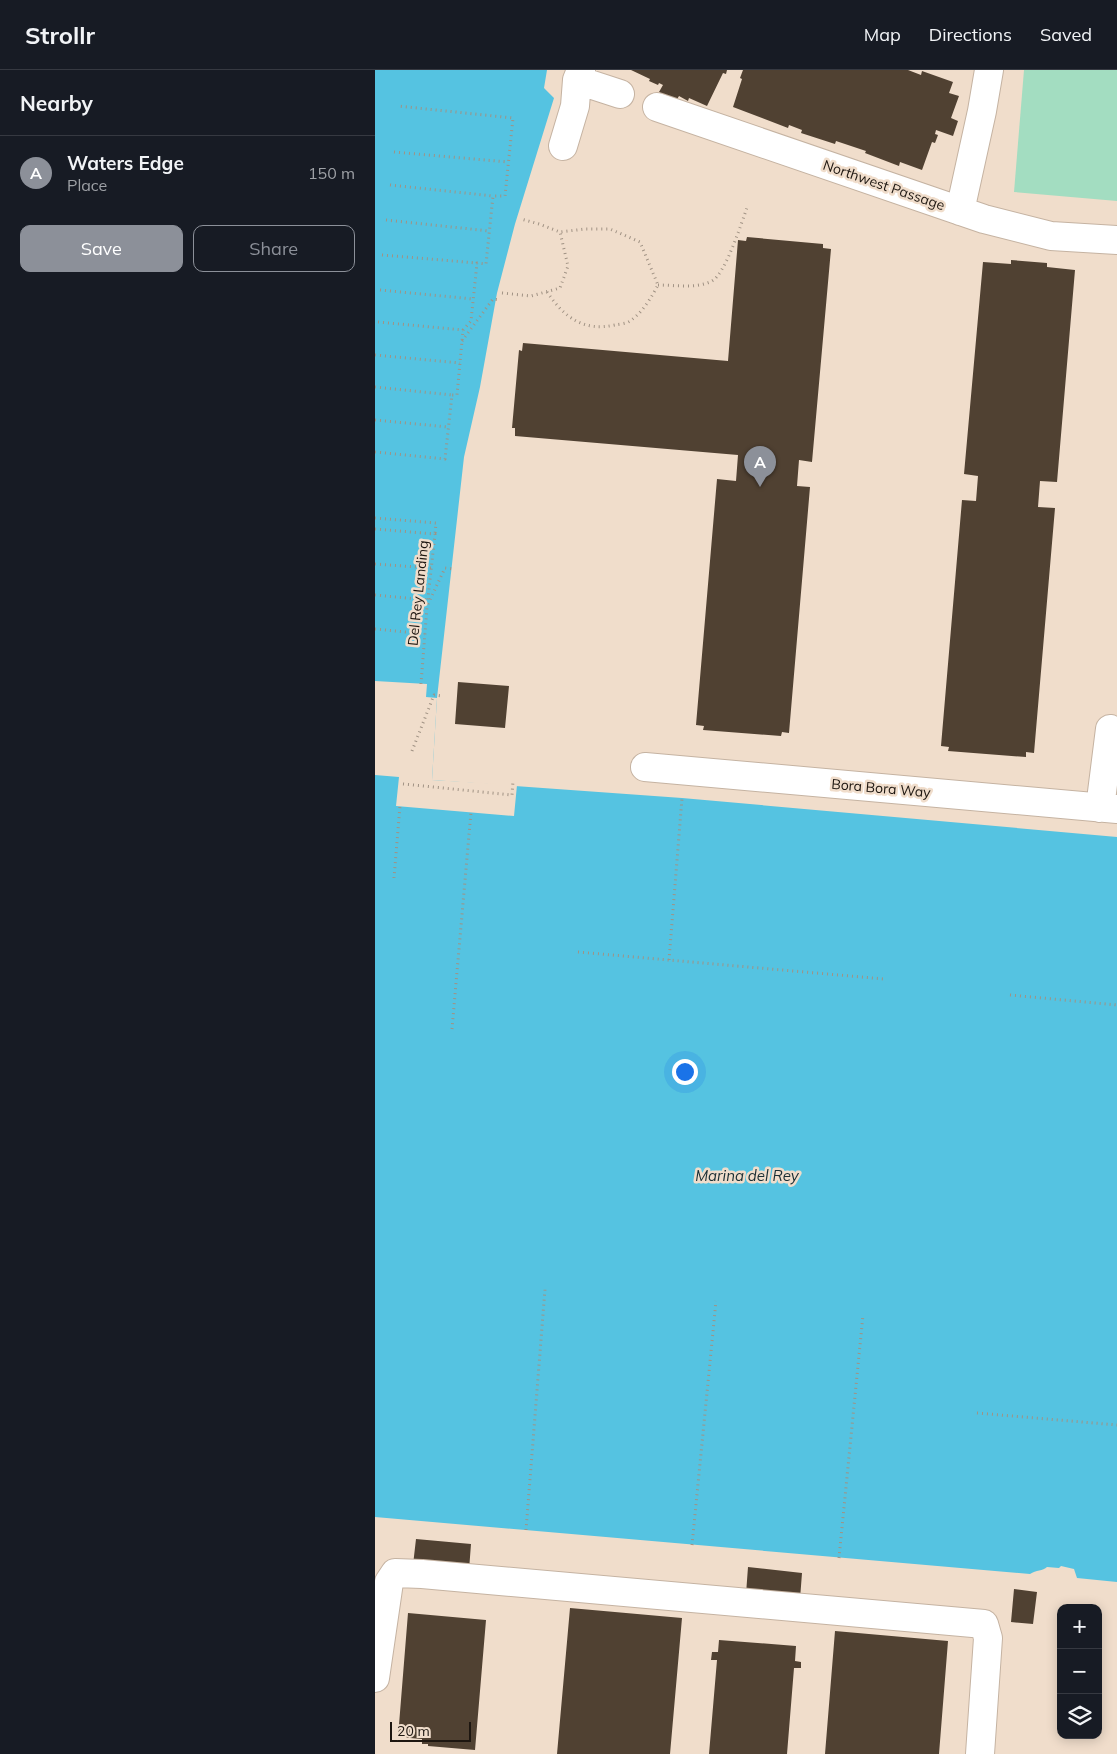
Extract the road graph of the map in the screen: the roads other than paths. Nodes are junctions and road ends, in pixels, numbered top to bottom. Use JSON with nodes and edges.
{"nodes":[{"id":1,"x":989,"y":70,"type":"edge"},
{"id":2,"x":579,"y":75,"type":"edge"},
{"id":3,"x":620,"y":94,"type":"dead end"},
{"id":4,"x":657,"y":107,"type":"dead end"},
{"id":5,"x":563,"y":146,"type":"dead end"},
{"id":6,"x":960,"y":211,"type":"junction"},
{"id":7,"x":1117,"y":240,"type":"edge"},
{"id":8,"x":1110,"y":729,"type":"dead end"},
{"id":9,"x":645,"y":767,"type":"dead end"},
{"id":10,"x":1109,"y":808,"type":"edge"},
{"id":11,"x":375,"y":1678,"type":"edge"},
{"id":12,"x":980,"y":1754,"type":"edge"}],
"edges":[{"from":1,"to":6,"type":"street"},
{"from":2,"to":3,"type":"street"},
{"from":2,"to":5,"type":"street"},
{"from":4,"to":6,"type":"street","name":"Northwest Passage"},
{"from":6,"to":7,"type":"street","name":"Northwest Passage"},
{"from":8,"to":10,"type":"street"},
{"from":9,"to":10,"type":"street","name":"Bora Bora Way"},
{"from":11,"to":12,"type":"street"}]}
